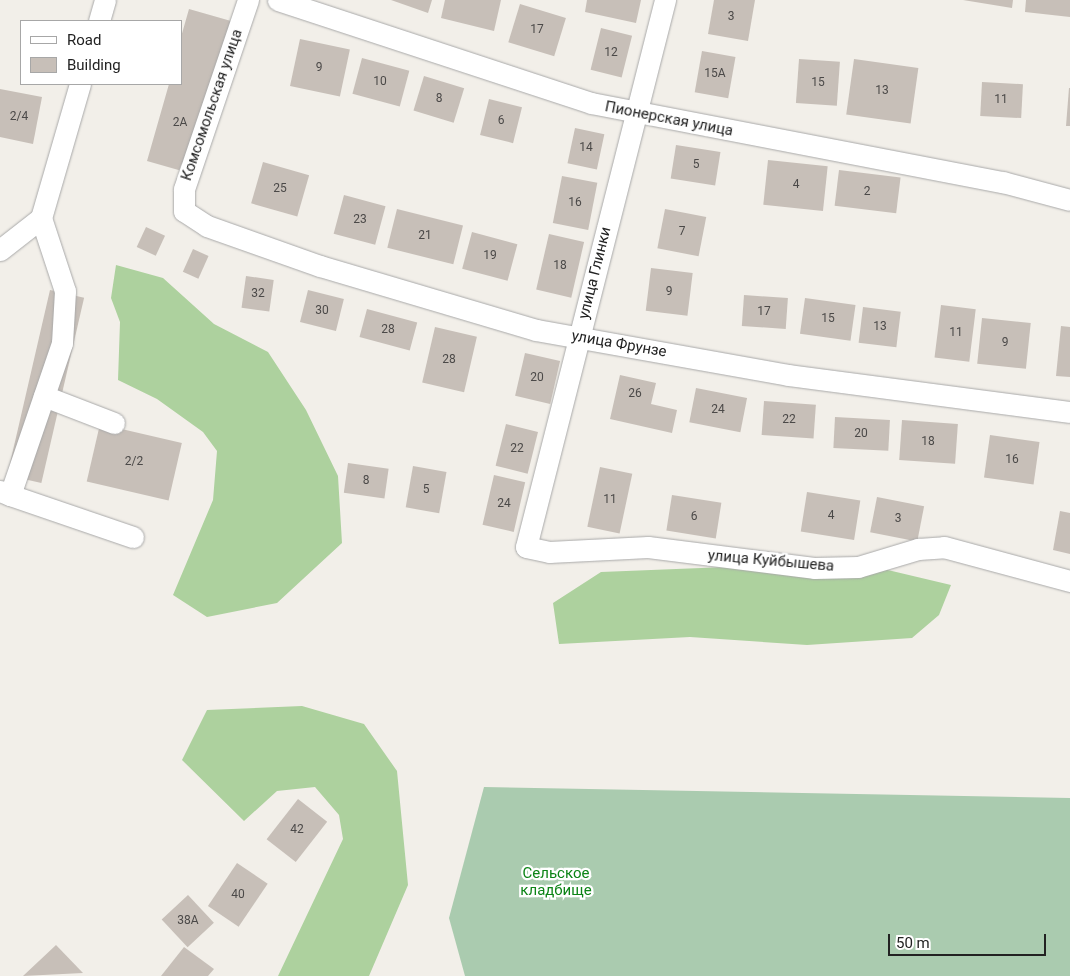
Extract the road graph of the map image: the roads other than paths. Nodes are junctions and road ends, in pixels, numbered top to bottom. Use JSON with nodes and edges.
{"nodes":[{"id":1,"x":105,"y":0,"type":"edge"},
{"id":2,"x":248,"y":0,"type":"edge"},
{"id":3,"x":278,"y":0,"type":"edge"},
{"id":4,"x":665,"y":0,"type":"edge"},
{"id":5,"x":99,"y":20,"type":"edge"},
{"id":6,"x":80,"y":85,"type":"edge"},
{"id":7,"x":635,"y":114,"type":"junction"},
{"id":8,"x":1070,"y":200,"type":"edge"},
{"id":9,"x":184,"y":211,"type":"joint"},
{"id":10,"x":42,"y":218,"type":"junction"},
{"id":11,"x":0,"y":250,"type":"edge"},
{"id":12,"x":578,"y":337,"type":"junction"},
{"id":13,"x":44,"y":396,"type":"junction"},
{"id":14,"x":1070,"y":412,"type":"edge"},
{"id":15,"x":114,"y":422,"type":"dead end"},
{"id":16,"x":5,"y":493,"type":"edge"},
{"id":17,"x":133,"y":537,"type":"dead end"},
{"id":18,"x":526,"y":547,"type":"joint"},
{"id":19,"x":1070,"y":582,"type":"edge"}],
"edges":[{"from":1,"to":5,"type":"street"},
{"from":2,"to":9,"type":"street","name":"Комсомольская улица"},
{"from":3,"to":7,"type":"street","name":"Пионерская улица"},
{"from":4,"to":7,"type":"street","name":"улица Глинки"},
{"from":6,"to":10,"type":"street"},
{"from":7,"to":8,"type":"street","name":"Пионерская улица"},
{"from":7,"to":12,"type":"street","name":"улица Глинки"},
{"from":9,"to":12,"type":"street","name":"улица Фрунзе"},
{"from":10,"to":11,"type":"street"},
{"from":10,"to":13,"type":"street"},
{"from":12,"to":14,"type":"street","name":"улица Фрунзе"},
{"from":12,"to":18,"type":"street","name":"улица Глинки"},
{"from":13,"to":15,"type":"street"},
{"from":13,"to":16,"type":"street"},
{"from":16,"to":17,"type":"street"},
{"from":18,"to":19,"type":"street","name":"улица Куйбышева"}]}
